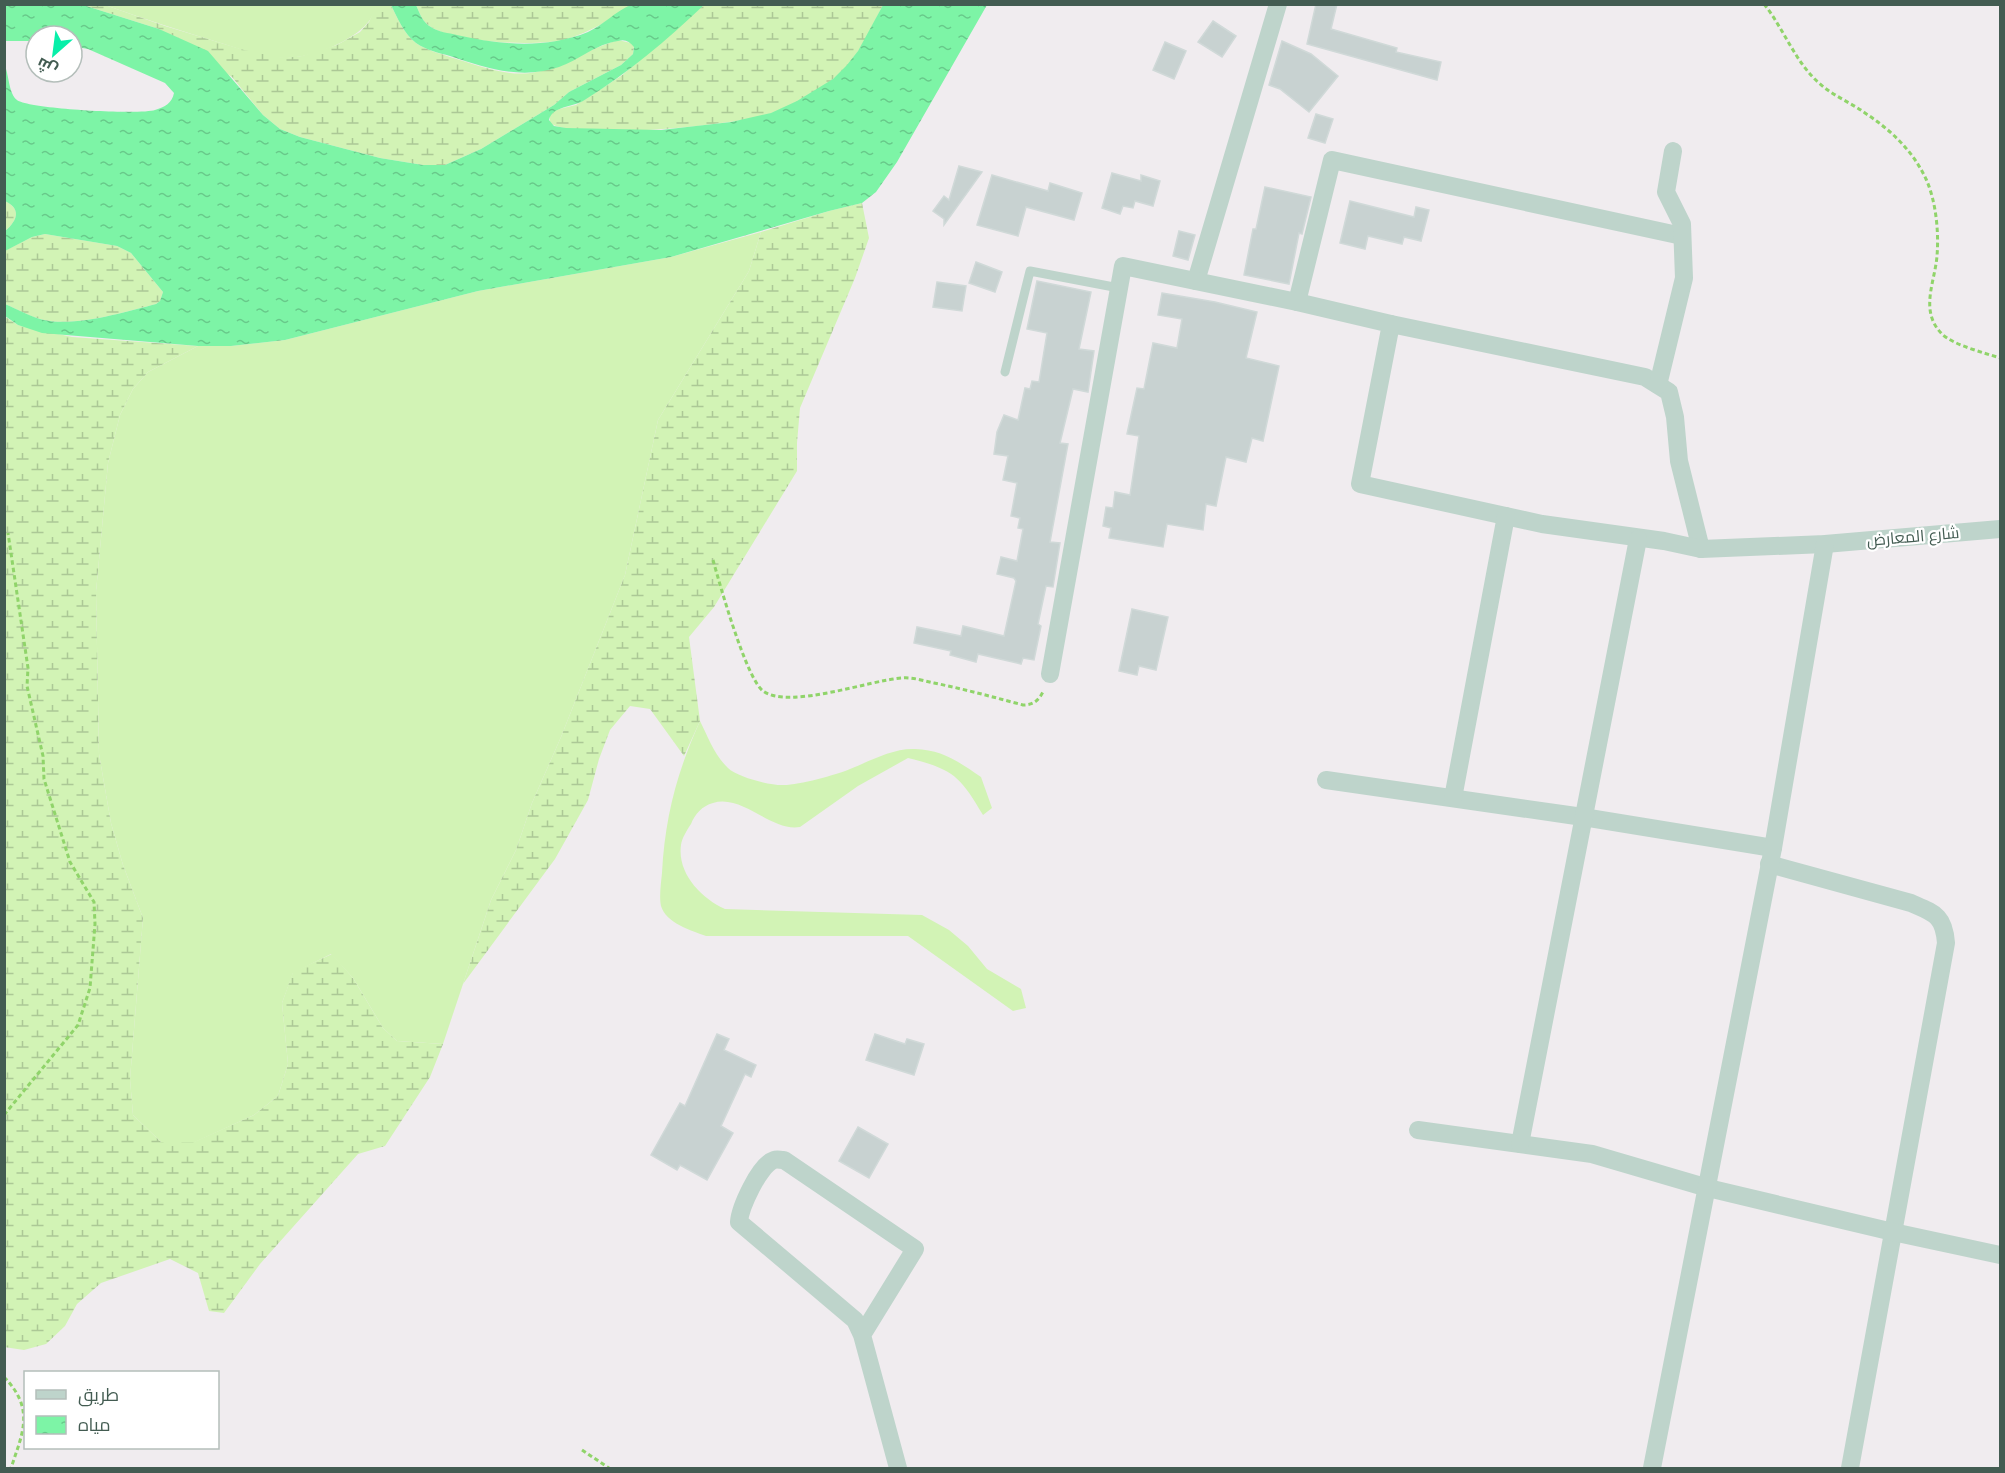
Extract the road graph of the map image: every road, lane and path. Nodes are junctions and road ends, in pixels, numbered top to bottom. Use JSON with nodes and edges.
{"nodes":[{"id":1,"x":1278,"y":4,"type":"edge"},
{"id":2,"x":1764,"y":4,"type":"edge"},
{"id":3,"x":1672,"y":151,"type":"dead end"},
{"id":4,"x":1682,"y":236,"type":"junction"},
{"id":5,"x":1196,"y":281,"type":"junction"},
{"id":6,"x":1119,"y":288,"type":"junction"},
{"id":7,"x":1297,"y":302,"type":"junction"},
{"id":8,"x":1391,"y":324,"type":"junction"},
{"id":9,"x":2001,"y":358,"type":"edge"},
{"id":10,"x":1005,"y":372,"type":"dead end"},
{"id":11,"x":1658,"y":385,"type":"junction"},
{"id":12,"x":1506,"y":516,"type":"junction"},
{"id":13,"x":2001,"y":529,"type":"edge"},
{"id":14,"x":8,"y":533,"type":"dead end"},
{"id":15,"x":1638,"y":539,"type":"junction"},
{"id":16,"x":1825,"y":544,"type":"junction"},
{"id":17,"x":1701,"y":549,"type":"junction"},
{"id":18,"x":713,"y":560,"type":"dead end"},
{"id":19,"x":1050,"y":674,"type":"joint"},
{"id":20,"x":1326,"y":780,"type":"dead end"},
{"id":21,"x":1453,"y":798,"type":"junction"},
{"id":22,"x":1583,"y":817,"type":"junction"},
{"id":23,"x":1771,"y":856,"type":"junction"},
{"id":24,"x":4,"y":1115,"type":"edge"},
{"id":25,"x":1418,"y":1130,"type":"dead end"},
{"id":26,"x":1520,"y":1144,"type":"junction"},
{"id":27,"x":1708,"y":1188,"type":"junction"},
{"id":28,"x":1893,"y":1232,"type":"junction"},
{"id":29,"x":2001,"y":1255,"type":"edge"},
{"id":30,"x":862,"y":1335,"type":"junction"},
{"id":31,"x":4,"y":1377,"type":"edge"},
{"id":32,"x":24,"y":1413,"type":"edge"},
{"id":33,"x":24,"y":1423,"type":"edge"},
{"id":34,"x":582,"y":1450,"type":"dead end"},
{"id":35,"x":10,"y":1468,"type":"edge"},
{"id":36,"x":609,"y":1468,"type":"edge"},
{"id":37,"x":898,"y":1468,"type":"edge"},
{"id":38,"x":1652,"y":1468,"type":"edge"},
{"id":39,"x":1850,"y":1468,"type":"edge"}],
"edges":[{"from":1,"to":5,"type":"street"},
{"from":2,"to":9,"type":"path"},
{"from":3,"to":4,"type":"street"},
{"from":4,"to":7,"type":"street"},
{"from":4,"to":11,"type":"street"},
{"from":5,"to":6,"type":"street"},
{"from":5,"to":7,"type":"street"},
{"from":6,"to":10,"type":"lane"},
{"from":6,"to":19,"type":"street"},
{"from":7,"to":8,"type":"street"},
{"from":8,"to":11,"type":"street"},
{"from":8,"to":12,"type":"street","name":"شارع المعارض"},
{"from":11,"to":17,"type":"street"},
{"from":12,"to":15,"type":"street","name":"شارع المعارض"},
{"from":12,"to":21,"type":"street"},
{"from":13,"to":16,"type":"street","name":"شارع المعارض"},
{"from":14,"to":24,"type":"path"},
{"from":15,"to":17,"type":"street","name":"شارع المعارض"},
{"from":15,"to":22,"type":"street"},
{"from":16,"to":17,"type":"street","name":"شارع المعارض"},
{"from":16,"to":23,"type":"street"},
{"from":18,"to":19,"type":"path"},
{"from":20,"to":21,"type":"street"},
{"from":21,"to":22,"type":"street"},
{"from":22,"to":23,"type":"street"},
{"from":22,"to":26,"type":"street"},
{"from":23,"to":27,"type":"street"},
{"from":23,"to":28,"type":"street"},
{"from":25,"to":26,"type":"street"},
{"from":26,"to":27,"type":"street"},
{"from":27,"to":28,"type":"street"},
{"from":27,"to":38,"type":"street"},
{"from":28,"to":29,"type":"street"},
{"from":28,"to":39,"type":"street"},
{"from":30,"to":30,"type":"street"},
{"from":30,"to":37,"type":"street"},
{"from":31,"to":32,"type":"path"},
{"from":33,"to":35,"type":"path"},
{"from":34,"to":36,"type":"path"}]}
